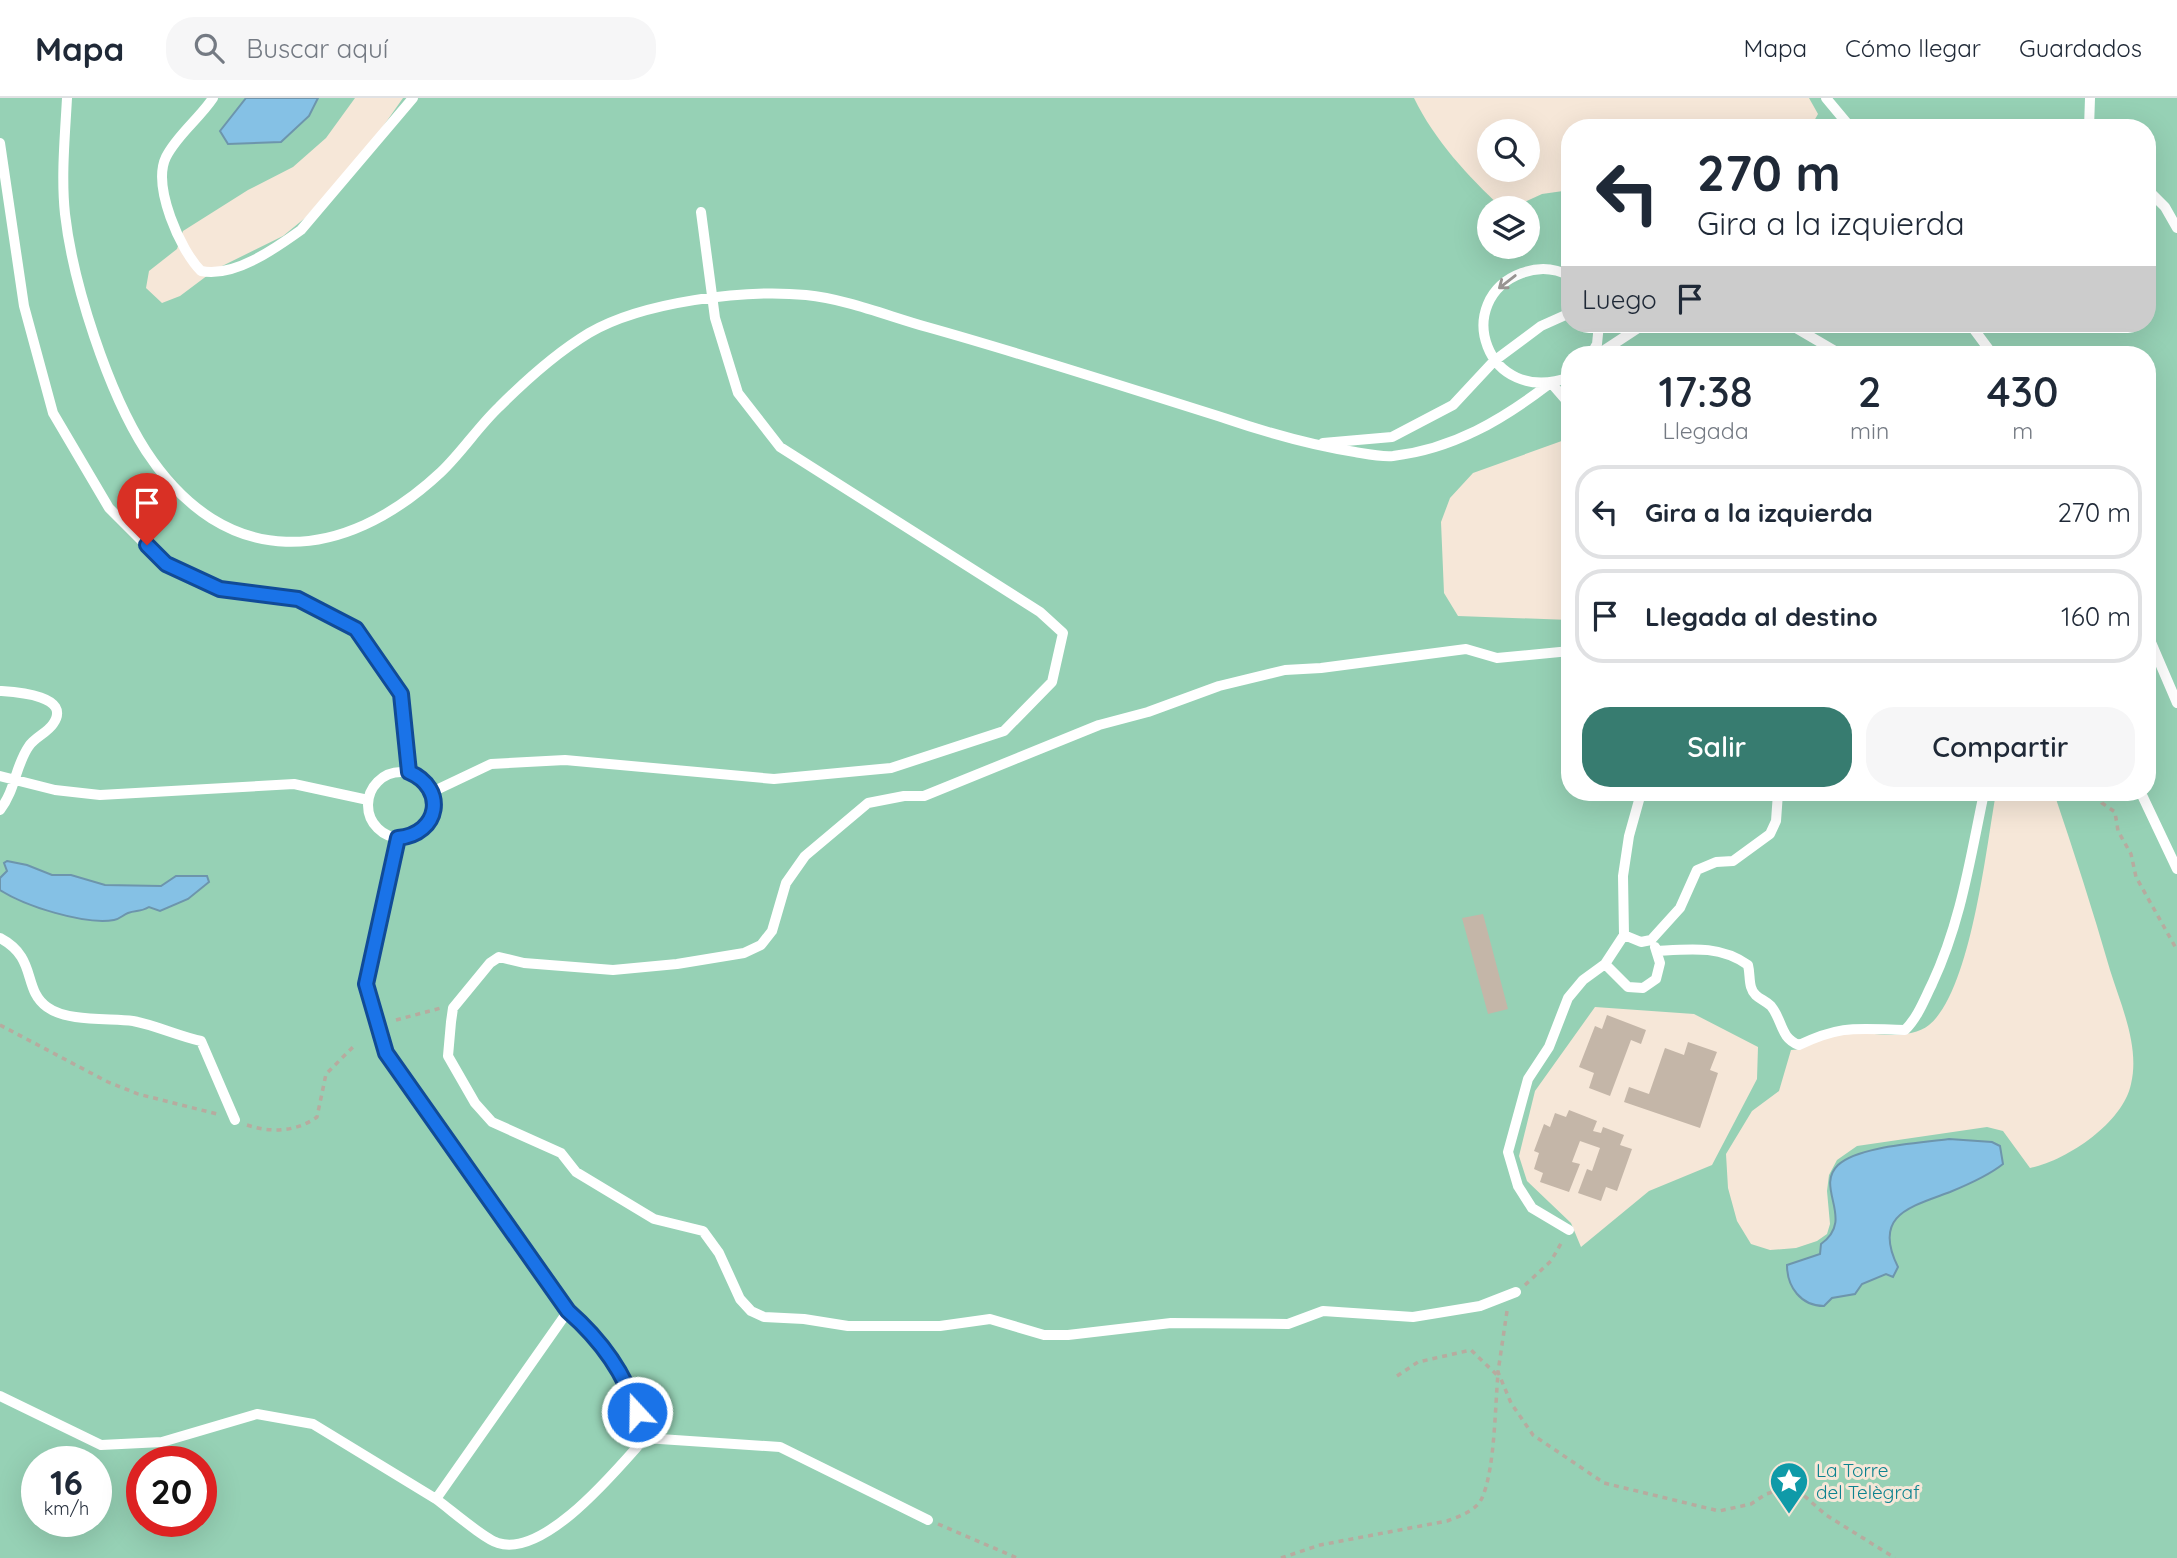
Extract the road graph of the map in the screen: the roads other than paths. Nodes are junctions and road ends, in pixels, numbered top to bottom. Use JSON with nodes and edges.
{"nodes":[{"id":1,"x":67,"y":98,"type":"edge"},
{"id":2,"x":213,"y":98,"type":"edge"},
{"id":3,"x":413,"y":98,"type":"edge"},
{"id":4,"x":1826,"y":98,"type":"edge"},
{"id":5,"x":2090,"y":98,"type":"edge"},
{"id":6,"x":1844,"y":119,"type":"edge"},
{"id":7,"x":2089,"y":119,"type":"edge"},
{"id":8,"x":0,"y":143,"type":"edge"},
{"id":9,"x":2156,"y":198,"type":"edge"},
{"id":10,"x":701,"y":212,"type":"dead end"},
{"id":11,"x":2177,"y":228,"type":"edge"},
{"id":12,"x":1561,"y":273,"type":"edge"},
{"id":13,"x":1561,"y":317,"type":"edge"},
{"id":14,"x":1630,"y":333,"type":"edge"},
{"id":15,"x":1804,"y":333,"type":"edge"},
{"id":16,"x":1611,"y":346,"type":"edge"},
{"id":17,"x":1827,"y":346,"type":"edge"},
{"id":18,"x":1494,"y":361,"type":"junction"},
{"id":19,"x":1561,"y":380,"type":"edge"},
{"id":20,"x":1550,"y":384,"type":"junction"},
{"id":21,"x":1561,"y":396,"type":"edge"},
{"id":22,"x":1305,"y":445,"type":"junction"},
{"id":23,"x":1561,"y":652,"type":"edge"},
{"id":24,"x":2156,"y":654,"type":"edge"},
{"id":25,"x":0,"y":691,"type":"edge"},
{"id":26,"x":2177,"y":704,"type":"edge"},
{"id":27,"x":409,"y":772,"type":"junction"},
{"id":28,"x":0,"y":776,"type":"edge"},
{"id":29,"x":16,"y":780,"type":"junction"},
{"id":30,"x":432,"y":792,"type":"junction"},
{"id":31,"x":368,"y":800,"type":"junction"},
{"id":32,"x":1639,"y":801,"type":"edge"},
{"id":33,"x":1777,"y":801,"type":"edge"},
{"id":34,"x":1982,"y":801,"type":"edge"},
{"id":35,"x":2145,"y":801,"type":"edge"},
{"id":36,"x":0,"y":810,"type":"edge"},
{"id":37,"x":398,"y":838,"type":"junction"},
{"id":38,"x":2177,"y":869,"type":"edge"},
{"id":39,"x":1625,"y":935,"type":"junction"},
{"id":40,"x":0,"y":938,"type":"edge"},
{"id":41,"x":1651,"y":940,"type":"junction"},
{"id":42,"x":1657,"y":951,"type":"junction"},
{"id":43,"x":1605,"y":964,"type":"junction"},
{"id":44,"x":235,"y":1120,"type":"road end"},
{"id":45,"x":1569,"y":1230,"type":"road end"},
{"id":46,"x":1516,"y":1292,"type":"road end"},
{"id":47,"x":568,"y":1311,"type":"junction"},
{"id":48,"x":0,"y":1395,"type":"edge"},
{"id":49,"x":645,"y":1438,"type":"junction"},
{"id":50,"x":436,"y":1499,"type":"junction"},
{"id":51,"x":928,"y":1520,"type":"road end"}],
"edges":[{"from":1,"to":22,"type":"lane"},
{"from":2,"to":3,"type":"lane"},
{"from":4,"to":6,"type":"lane"},
{"from":5,"to":7,"type":"lane"},
{"from":8,"to":27,"type":"lane"},
{"from":9,"to":11,"type":"lane"},
{"from":10,"to":30,"type":"lane"},
{"from":12,"to":18,"type":"lane","one_way":true},
{"from":13,"to":18,"type":"lane"},
{"from":14,"to":16,"type":"lane"},
{"from":15,"to":17,"type":"lane"},
{"from":18,"to":20,"type":"lane"},
{"from":18,"to":22,"type":"lane"},
{"from":19,"to":20,"type":"lane"},
{"from":20,"to":21,"type":"lane"},
{"from":20,"to":22,"type":"lane"},
{"from":23,"to":46,"type":"lane"},
{"from":24,"to":26,"type":"lane"},
{"from":25,"to":29,"type":"lane"},
{"from":27,"to":30,"type":"lane"},
{"from":27,"to":31,"type":"lane"},
{"from":28,"to":29,"type":"lane"},
{"from":29,"to":31,"type":"lane"},
{"from":29,"to":36,"type":"lane"},
{"from":30,"to":37,"type":"lane"},
{"from":31,"to":37,"type":"lane"},
{"from":32,"to":39,"type":"lane"},
{"from":33,"to":41,"type":"lane"},
{"from":34,"to":42,"type":"lane"},
{"from":35,"to":38,"type":"lane"},
{"from":37,"to":47,"type":"lane"},
{"from":39,"to":41,"type":"lane"},
{"from":39,"to":43,"type":"lane"},
{"from":40,"to":44,"type":"lane"},
{"from":41,"to":42,"type":"lane"},
{"from":42,"to":43,"type":"lane"},
{"from":43,"to":45,"type":"lane"},
{"from":47,"to":49,"type":"lane"},
{"from":47,"to":50,"type":"lane"},
{"from":48,"to":50,"type":"lane"},
{"from":49,"to":50,"type":"lane"},
{"from":49,"to":51,"type":"lane"}]}
